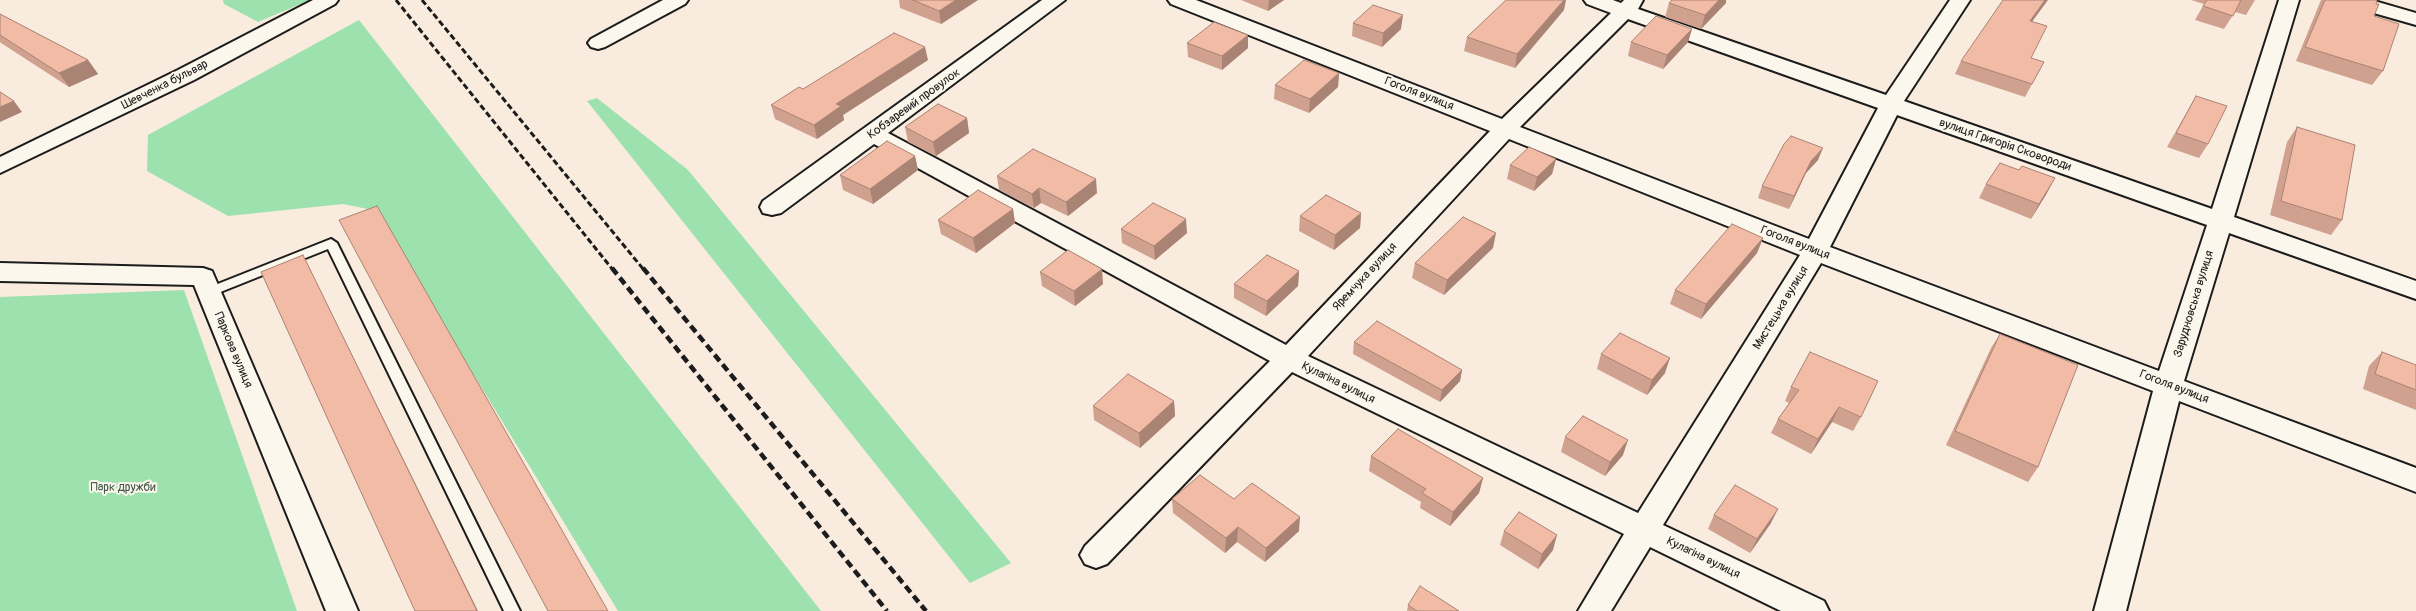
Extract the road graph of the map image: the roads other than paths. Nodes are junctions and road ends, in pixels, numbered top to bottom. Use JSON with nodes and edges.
{"nodes":[{"id":1,"x":328,"y":0,"type":"edge"},
{"id":2,"x":678,"y":0,"type":"edge"},
{"id":3,"x":1055,"y":0,"type":"edge"},
{"id":4,"x":1178,"y":0,"type":"edge"},
{"id":5,"x":1594,"y":0,"type":"edge"},
{"id":6,"x":1960,"y":0,"type":"edge"},
{"id":7,"x":2289,"y":0,"type":"edge"},
{"id":8,"x":2349,"y":0,"type":"edge"},
{"id":9,"x":1630,"y":6,"type":"edge"},
{"id":10,"x":2416,"y":19,"type":"edge"},
{"id":11,"x":598,"y":43,"type":"dead end"},
{"id":12,"x":1891,"y":104,"type":"junction"},
{"id":13,"x":1506,"y":128,"type":"junction"},
{"id":14,"x":873,"y":134,"type":"junction"},
{"id":15,"x":0,"y":166,"type":"edge"},
{"id":16,"x":772,"y":207,"type":"dead end"},
{"id":17,"x":2220,"y":220,"type":"junction"},
{"id":18,"x":1815,"y":251,"type":"junction"},
{"id":19,"x":0,"y":272,"type":"edge"},
{"id":20,"x":2416,"y":290,"type":"edge"},
{"id":21,"x":209,"y":292,"type":"junction"},
{"id":22,"x":1289,"y":359,"type":"junction"},
{"id":23,"x":2169,"y":385,"type":"junction"},
{"id":24,"x":2416,"y":480,"type":"edge"},
{"id":25,"x":1645,"y":530,"type":"junction"},
{"id":26,"x":1096,"y":555,"type":"dead end"},
{"id":27,"x":342,"y":611,"type":"edge"},
{"id":28,"x":512,"y":611,"type":"edge"},
{"id":29,"x":1594,"y":611,"type":"edge"},
{"id":30,"x":1813,"y":611,"type":"edge"},
{"id":31,"x":2110,"y":611,"type":"edge"}],
"edges":[{"from":1,"to":15,"type":"street","name":"Шевченка бульвар"},
{"from":2,"to":11,"type":"street"},
{"from":3,"to":14,"type":"street","name":"Кобзаревий провулок"},
{"from":4,"to":13,"type":"street","name":"Гоголя вулиця"},
{"from":5,"to":9,"type":"street","name":"вулиця Григорія Сковороди"},
{"from":6,"to":12,"type":"street","name":"Мистецька вулиця"},
{"from":7,"to":17,"type":"street","name":"Зарудновська вулиця"},
{"from":8,"to":10,"type":"street"},
{"from":9,"to":12,"type":"street","name":"вулиця Григорія Сковороди"},
{"from":9,"to":13,"type":"street","name":"Яремчука вулиця"},
{"from":12,"to":17,"type":"street","name":"вулиця Григорія Сковороди"},
{"from":12,"to":18,"type":"street","name":"Мистецька вулиця"},
{"from":13,"to":18,"type":"street","name":"Гоголя вулиця"},
{"from":13,"to":22,"type":"street","name":"Яремчука вулиця"},
{"from":14,"to":16,"type":"street","name":"Кобзаревий провулок"},
{"from":14,"to":22,"type":"street","name":"Кулагіна вулиця"},
{"from":17,"to":20,"type":"street","name":"вулиця Григорія Сковороди"},
{"from":17,"to":23,"type":"street","name":"Зарудновська вулиця"},
{"from":18,"to":23,"type":"street","name":"Гоголя вулиця"},
{"from":18,"to":25,"type":"street","name":"Мистецька вулиця"},
{"from":19,"to":21,"type":"street","name":"Паркова вулиця"},
{"from":21,"to":27,"type":"street","name":"Паркова вулиця"},
{"from":21,"to":28,"type":"lane"},
{"from":22,"to":25,"type":"street","name":"Кулагіна вулиця"},
{"from":22,"to":26,"type":"street","name":"Яремчука вулиця"},
{"from":23,"to":24,"type":"street","name":"Гоголя вулиця"},
{"from":23,"to":31,"type":"street","name":"Зарудновська вулиця"},
{"from":25,"to":29,"type":"street","name":"Мистецька вулиця"},
{"from":25,"to":30,"type":"street","name":"Кулагіна вулиця"}]}
